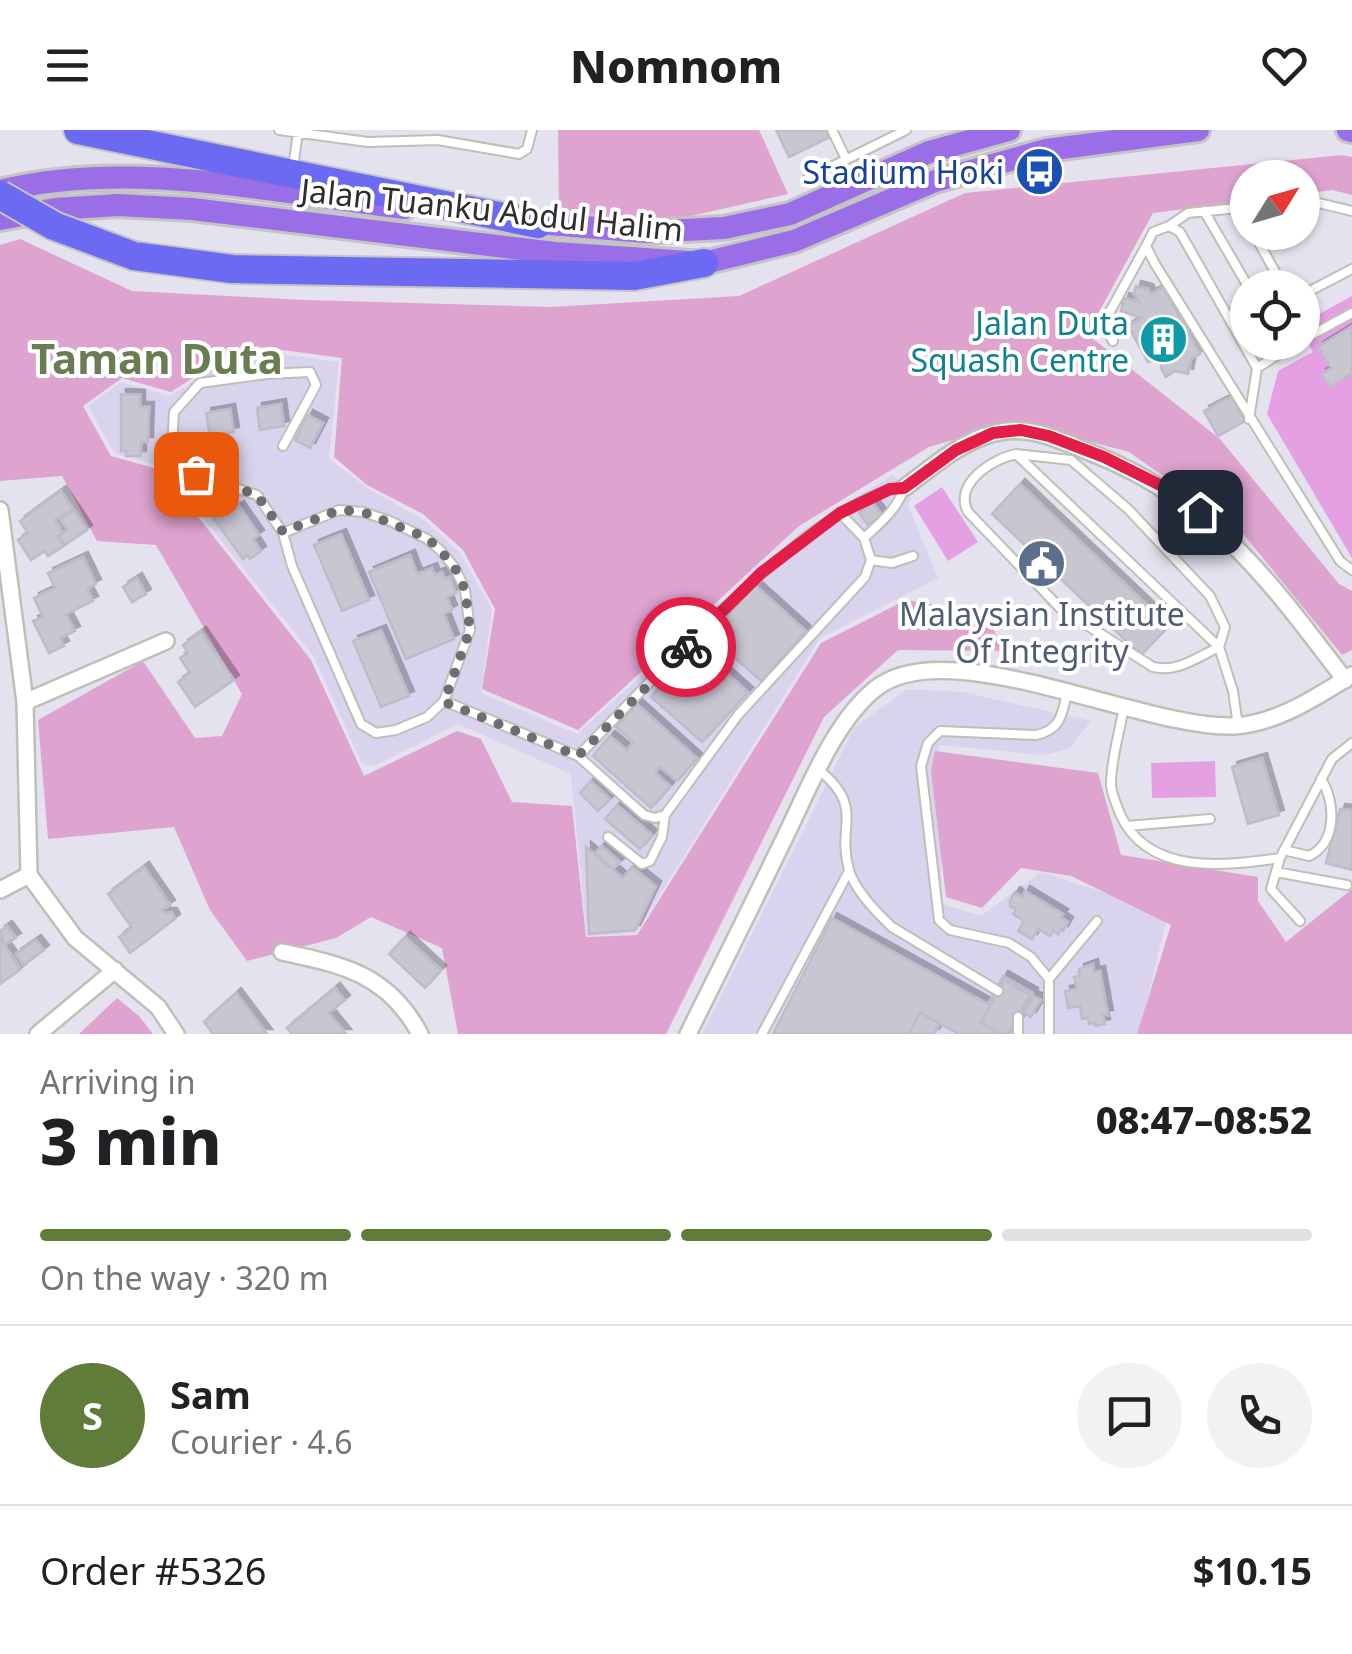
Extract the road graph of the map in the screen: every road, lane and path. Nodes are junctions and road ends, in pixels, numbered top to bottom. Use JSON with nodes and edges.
{"nodes":[{"id":1,"x":78,"y":130,"type":"edge"},
{"id":2,"x":279,"y":130,"type":"edge"},
{"id":3,"x":532,"y":130,"type":"edge"},
{"id":4,"x":832,"y":130,"type":"edge"},
{"id":5,"x":906,"y":130,"type":"edge"},
{"id":6,"x":977,"y":130,"type":"edge"},
{"id":7,"x":1009,"y":130,"type":"edge"},
{"id":8,"x":1198,"y":130,"type":"edge"},
{"id":9,"x":298,"y":132,"type":"junction"},
{"id":10,"x":438,"y":135,"type":"edge"},
{"id":11,"x":929,"y":152,"type":"junction"},
{"id":12,"x":846,"y":160,"type":"junction"},
{"id":13,"x":292,"y":176,"type":"junction"},
{"id":14,"x":807,"y":179,"type":"dead end"},
{"id":15,"x":0,"y":193,"type":"edge"},
{"id":16,"x":1320,"y":204,"type":"edge"},
{"id":17,"x":1230,"y":208,"type":"edge"},
{"id":18,"x":1204,"y":211,"type":"junction"},
{"id":19,"x":1352,"y":211,"type":"edge"},
{"id":20,"x":0,"y":220,"type":"edge"},
{"id":21,"x":538,"y":224,"type":"junction"},
{"id":22,"x":1169,"y":226,"type":"junction"},
{"id":23,"x":1146,"y":246,"type":"junction"},
{"id":24,"x":704,"y":263,"type":"junction"},
{"id":25,"x":1352,"y":269,"type":"edge"},
{"id":26,"x":1238,"y":270,"type":"edge"},
{"id":27,"x":1320,"y":285,"type":"edge"},
{"id":28,"x":1352,"y":313,"type":"edge"},
{"id":29,"x":1320,"y":330,"type":"edge"},
{"id":30,"x":1114,"y":342,"type":"dead end"},
{"id":31,"x":1270,"y":360,"type":"edge"},
{"id":32,"x":1257,"y":368,"type":"junction"},
{"id":33,"x":1249,"y":419,"type":"junction"},
{"id":34,"x":283,"y":446,"type":"dead end"},
{"id":35,"x":1016,"y":454,"type":"junction"},
{"id":36,"x":904,"y":488,"type":"junction"},
{"id":37,"x":0,"y":510,"type":"edge"},
{"id":38,"x":840,"y":513,"type":"junction"},
{"id":39,"x":283,"y":532,"type":"junction"},
{"id":40,"x":864,"y":538,"type":"junction"},
{"id":41,"x":913,"y":556,"type":"dead end"},
{"id":42,"x":871,"y":560,"type":"junction"},
{"id":43,"x":1352,"y":570,"type":"edge"},
{"id":44,"x":166,"y":642,"type":"dead end"},
{"id":45,"x":1219,"y":647,"type":"junction"},
{"id":46,"x":1348,"y":678,"type":"edge"},
{"id":47,"x":1068,"y":692,"type":"junction"},
{"id":48,"x":25,"y":702,"type":"junction"},
{"id":49,"x":444,"y":702,"type":"junction"},
{"id":50,"x":1124,"y":706,"type":"junction"},
{"id":51,"x":1238,"y":726,"type":"junction"},
{"id":52,"x":1352,"y":743,"type":"edge"},
{"id":53,"x":578,"y":756,"type":"junction"},
{"id":54,"x":818,"y":769,"type":"junction"},
{"id":55,"x":1322,"y":780,"type":"junction"},
{"id":56,"x":665,"y":815,"type":"junction"},
{"id":57,"x":1210,"y":819,"type":"dead end"},
{"id":58,"x":1127,"y":826,"type":"junction"},
{"id":59,"x":608,"y":837,"type":"dead end"},
{"id":60,"x":1282,"y":854,"type":"junction"},
{"id":61,"x":850,"y":871,"type":"junction"},
{"id":62,"x":1276,"y":872,"type":"junction"},
{"id":63,"x":29,"y":875,"type":"junction"},
{"id":64,"x":1347,"y":885,"type":"dead end"},
{"id":65,"x":0,"y":890,"type":"edge"},
{"id":66,"x":1097,"y":921,"type":"dead end"},
{"id":67,"x":1300,"y":921,"type":"dead end"},
{"id":68,"x":282,"y":952,"type":"dead end"},
{"id":69,"x":116,"y":970,"type":"junction"},
{"id":70,"x":1049,"y":978,"type":"junction"},
{"id":71,"x":998,"y":991,"type":"dead end"},
{"id":72,"x":1018,"y":1017,"type":"dead end"},
{"id":73,"x":38,"y":1034,"type":"edge"},
{"id":74,"x":176,"y":1034,"type":"edge"},
{"id":75,"x":420,"y":1034,"type":"edge"},
{"id":76,"x":688,"y":1034,"type":"edge"},
{"id":77,"x":762,"y":1034,"type":"edge"},
{"id":78,"x":1018,"y":1034,"type":"edge"},
{"id":79,"x":1049,"y":1034,"type":"edge"}],
"edges":[{"from":1,"to":13,"type":"highway"},
{"from":2,"to":9,"type":"lane"},
{"from":3,"to":10,"type":"lane"},
{"from":4,"to":12,"type":"lane"},
{"from":5,"to":12,"type":"lane"},
{"from":6,"to":11,"type":"main road"},
{"from":7,"to":11,"type":"main road","name":"Jalan Tuanku Abdul Halim"},
{"from":8,"to":24,"type":"main road","name":"Jalan Tuanku Abdul Halim"},
{"from":9,"to":10,"type":"lane"},
{"from":9,"to":13,"type":"lane"},
{"from":11,"to":21,"type":"main road","name":"Jalan Tuanku Abdul Halim"},
{"from":12,"to":14,"type":"lane"},
{"from":13,"to":21,"type":"highway"},
{"from":15,"to":21,"type":"main road","name":"Jalan Tuanku Abdul Halim"},
{"from":15,"to":24,"type":"highway","bridge":true},
{"from":16,"to":19,"type":"lane"},
{"from":17,"to":18,"type":"lane"},
{"from":18,"to":22,"type":"lane"},
{"from":18,"to":26,"type":"lane"},
{"from":20,"to":24,"type":"main road","name":"Jalan Tuanku Abdul Halim"},
{"from":22,"to":23,"type":"lane"},
{"from":22,"to":32,"type":"lane"},
{"from":23,"to":30,"type":"lane"},
{"from":23,"to":33,"type":"lane"},
{"from":25,"to":27,"type":"lane"},
{"from":28,"to":29,"type":"lane"},
{"from":31,"to":32,"type":"lane"},
{"from":32,"to":33,"type":"lane"},
{"from":33,"to":43,"type":"lane"},
{"from":34,"to":39,"type":"lane"},
{"from":35,"to":45,"type":"lane"},
{"from":35,"to":45,"type":"lane"},
{"from":35,"to":45,"type":"lane"},
{"from":36,"to":38,"type":"lane"},
{"from":36,"to":40,"type":"lane"},
{"from":36,"to":46,"type":"street"},
{"from":37,"to":48,"type":"street"},
{"from":38,"to":40,"type":"lane"},
{"from":38,"to":53,"type":"lane"},
{"from":39,"to":49,"type":"lane"},
{"from":39,"to":49,"type":"lane"},
{"from":40,"to":42,"type":"lane"},
{"from":41,"to":42,"type":"lane"},
{"from":42,"to":56,"type":"lane"},
{"from":44,"to":48,"type":"street"},
{"from":45,"to":51,"type":"lane"},
{"from":46,"to":51,"type":"street"},
{"from":47,"to":50,"type":"street"},
{"from":47,"to":54,"type":"street"},
{"from":47,"to":70,"type":"lane"},
{"from":48,"to":63,"type":"street"},
{"from":49,"to":53,"type":"lane"},
{"from":50,"to":51,"type":"street"},
{"from":50,"to":58,"type":"lane"},
{"from":52,"to":55,"type":"lane"},
{"from":53,"to":56,"type":"lane"},
{"from":54,"to":61,"type":"lane"},
{"from":54,"to":76,"type":"street"},
{"from":55,"to":60,"type":"lane"},
{"from":55,"to":60,"type":"lane"},
{"from":56,"to":59,"type":"lane"},
{"from":57,"to":58,"type":"lane"},
{"from":58,"to":60,"type":"lane"},
{"from":60,"to":62,"type":"lane"},
{"from":61,"to":71,"type":"lane"},
{"from":61,"to":77,"type":"lane"},
{"from":62,"to":64,"type":"lane"},
{"from":62,"to":67,"type":"lane"},
{"from":63,"to":65,"type":"street"},
{"from":63,"to":69,"type":"street"},
{"from":66,"to":70,"type":"lane"},
{"from":68,"to":75,"type":"street"},
{"from":69,"to":73,"type":"street"},
{"from":69,"to":74,"type":"street"},
{"from":70,"to":79,"type":"lane"},
{"from":72,"to":78,"type":"lane"}]}
